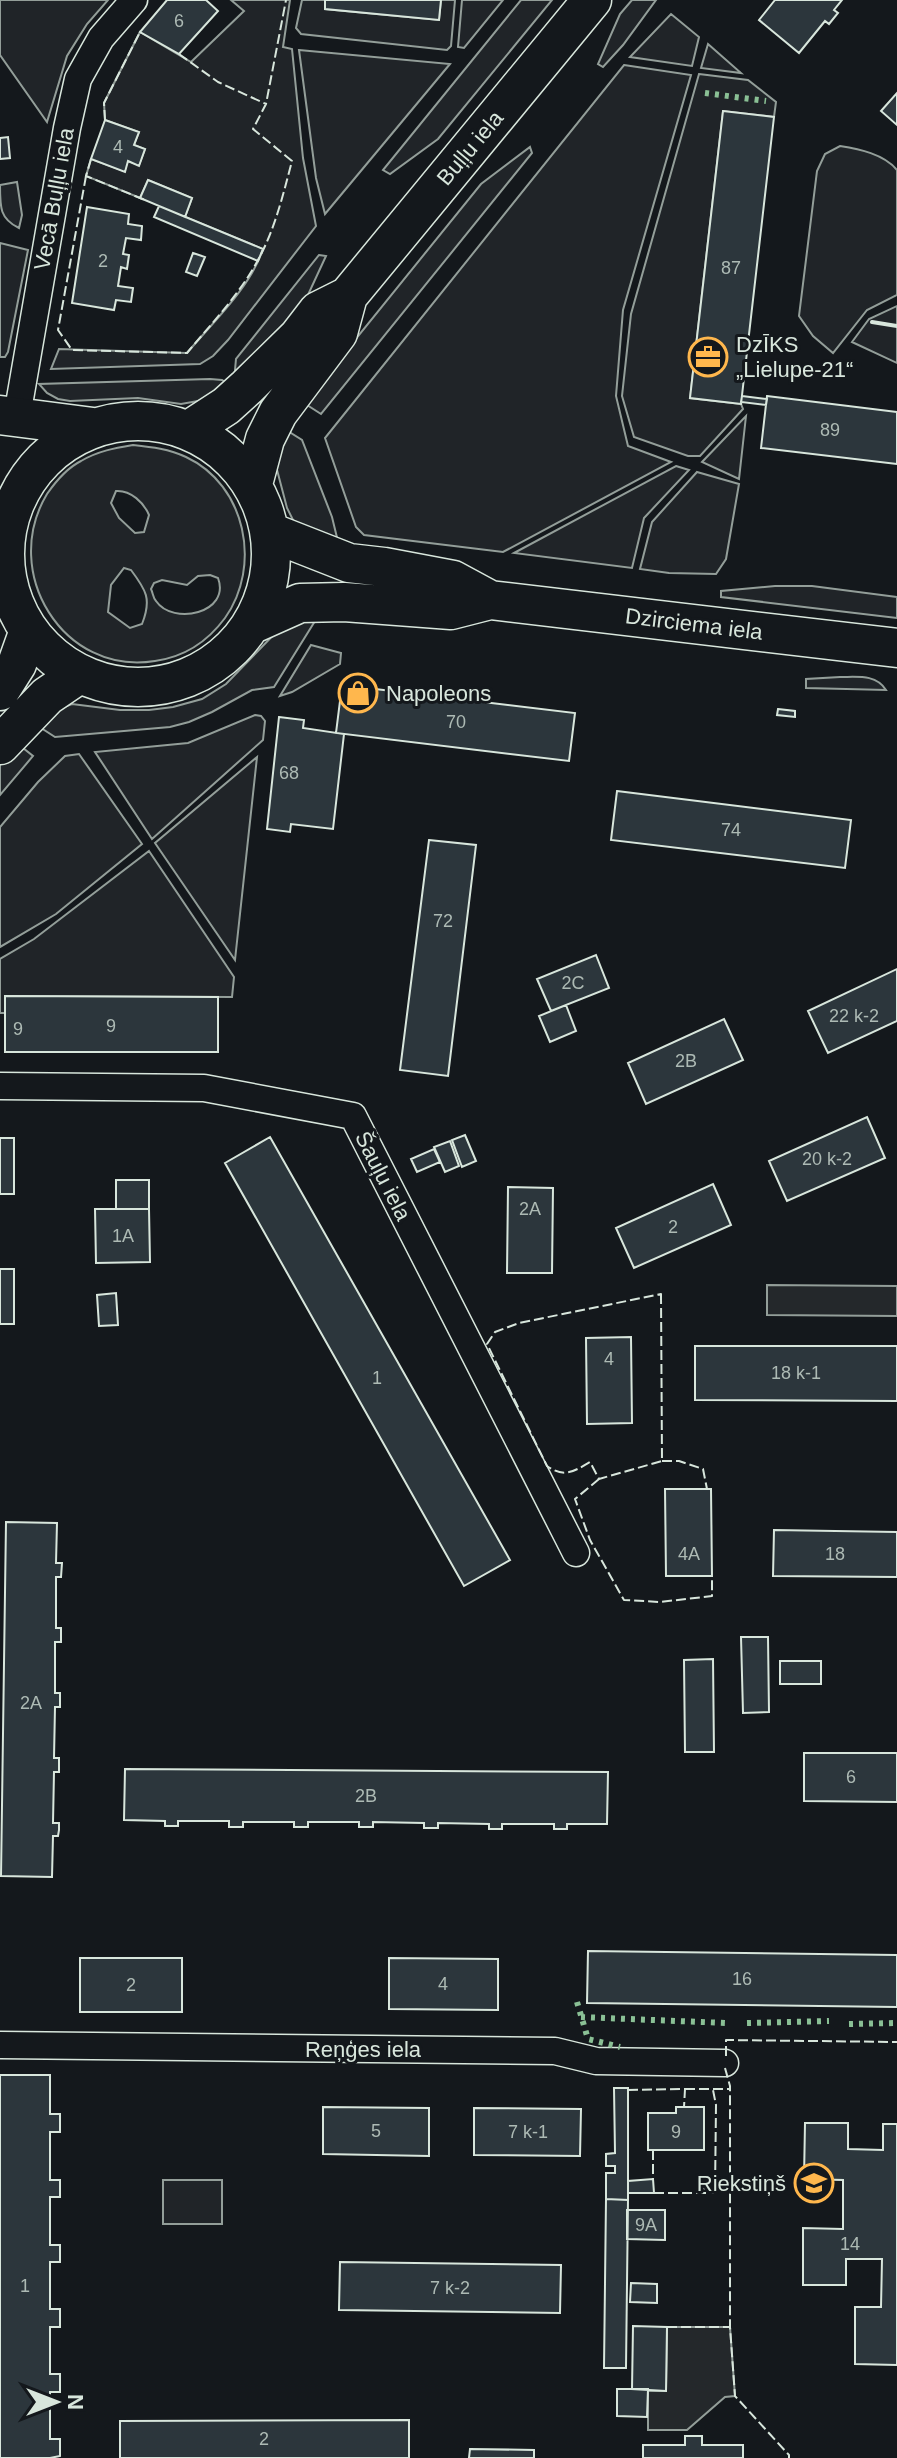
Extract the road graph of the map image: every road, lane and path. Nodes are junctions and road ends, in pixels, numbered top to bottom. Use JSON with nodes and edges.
{"nodes":[{"id":1,"x":134,"y":0,"type":"edge"},
{"id":2,"x":592,"y":0,"type":"edge"},
{"id":3,"x":348,"y":296,"type":"junction"},
{"id":4,"x":8,"y":416,"type":"edge"},
{"id":5,"x":93,"y":427,"type":"junction"},
{"id":6,"x":189,"y":430,"type":"junction"},
{"id":7,"x":253,"y":484,"type":"junction"},
{"id":8,"x":5,"y":508,"type":"edge"},
{"id":9,"x":270,"y":532,"type":"junction"},
{"id":10,"x":490,"y":600,"type":"junction"},
{"id":11,"x":253,"y":624,"type":"junction"},
{"id":12,"x":28,"y":633,"type":"junction"},
{"id":13,"x":897,"y":648,"type":"edge"},
{"id":14,"x":78,"y":675,"type":"junction"},
{"id":15,"x":0,"y":691,"type":"edge"},
{"id":16,"x":0,"y":745,"type":"edge"},
{"id":17,"x":0,"y":1086,"type":"edge"},
{"id":18,"x":576,"y":1553,"type":"dead end"},
{"id":19,"x":0,"y":2045,"type":"edge"},
{"id":20,"x":725,"y":2063,"type":"dead end"}],
"edges":[{"from":1,"to":4,"type":"street","name":"Vecā Buļļu iela"},
{"from":2,"to":3,"type":"street","name":"Buļļu iela"},
{"from":3,"to":6,"type":"street","name":"Buļļu iela"},
{"from":3,"to":7,"type":"street","name":"Buļļu iela"},
{"from":4,"to":5,"type":"street"},
{"from":5,"to":6,"type":"street"},
{"from":5,"to":8,"type":"street"},
{"from":6,"to":7,"type":"street"},
{"from":7,"to":9,"type":"street"},
{"from":8,"to":12,"type":"street"},
{"from":9,"to":10,"type":"street","name":"Dzirciema iela"},
{"from":9,"to":11,"type":"street"},
{"from":10,"to":11,"type":"street","name":"Dzirciema iela"},
{"from":10,"to":13,"type":"street","name":"Dzirciema iela"},
{"from":11,"to":14,"type":"street"},
{"from":12,"to":14,"type":"street"},
{"from":12,"to":15,"type":"street"},
{"from":14,"to":16,"type":"street"},
{"from":17,"to":18,"type":"street","name":"Šauļu iela"},
{"from":19,"to":20,"type":"street","name":"Reņģes iela"}]}
